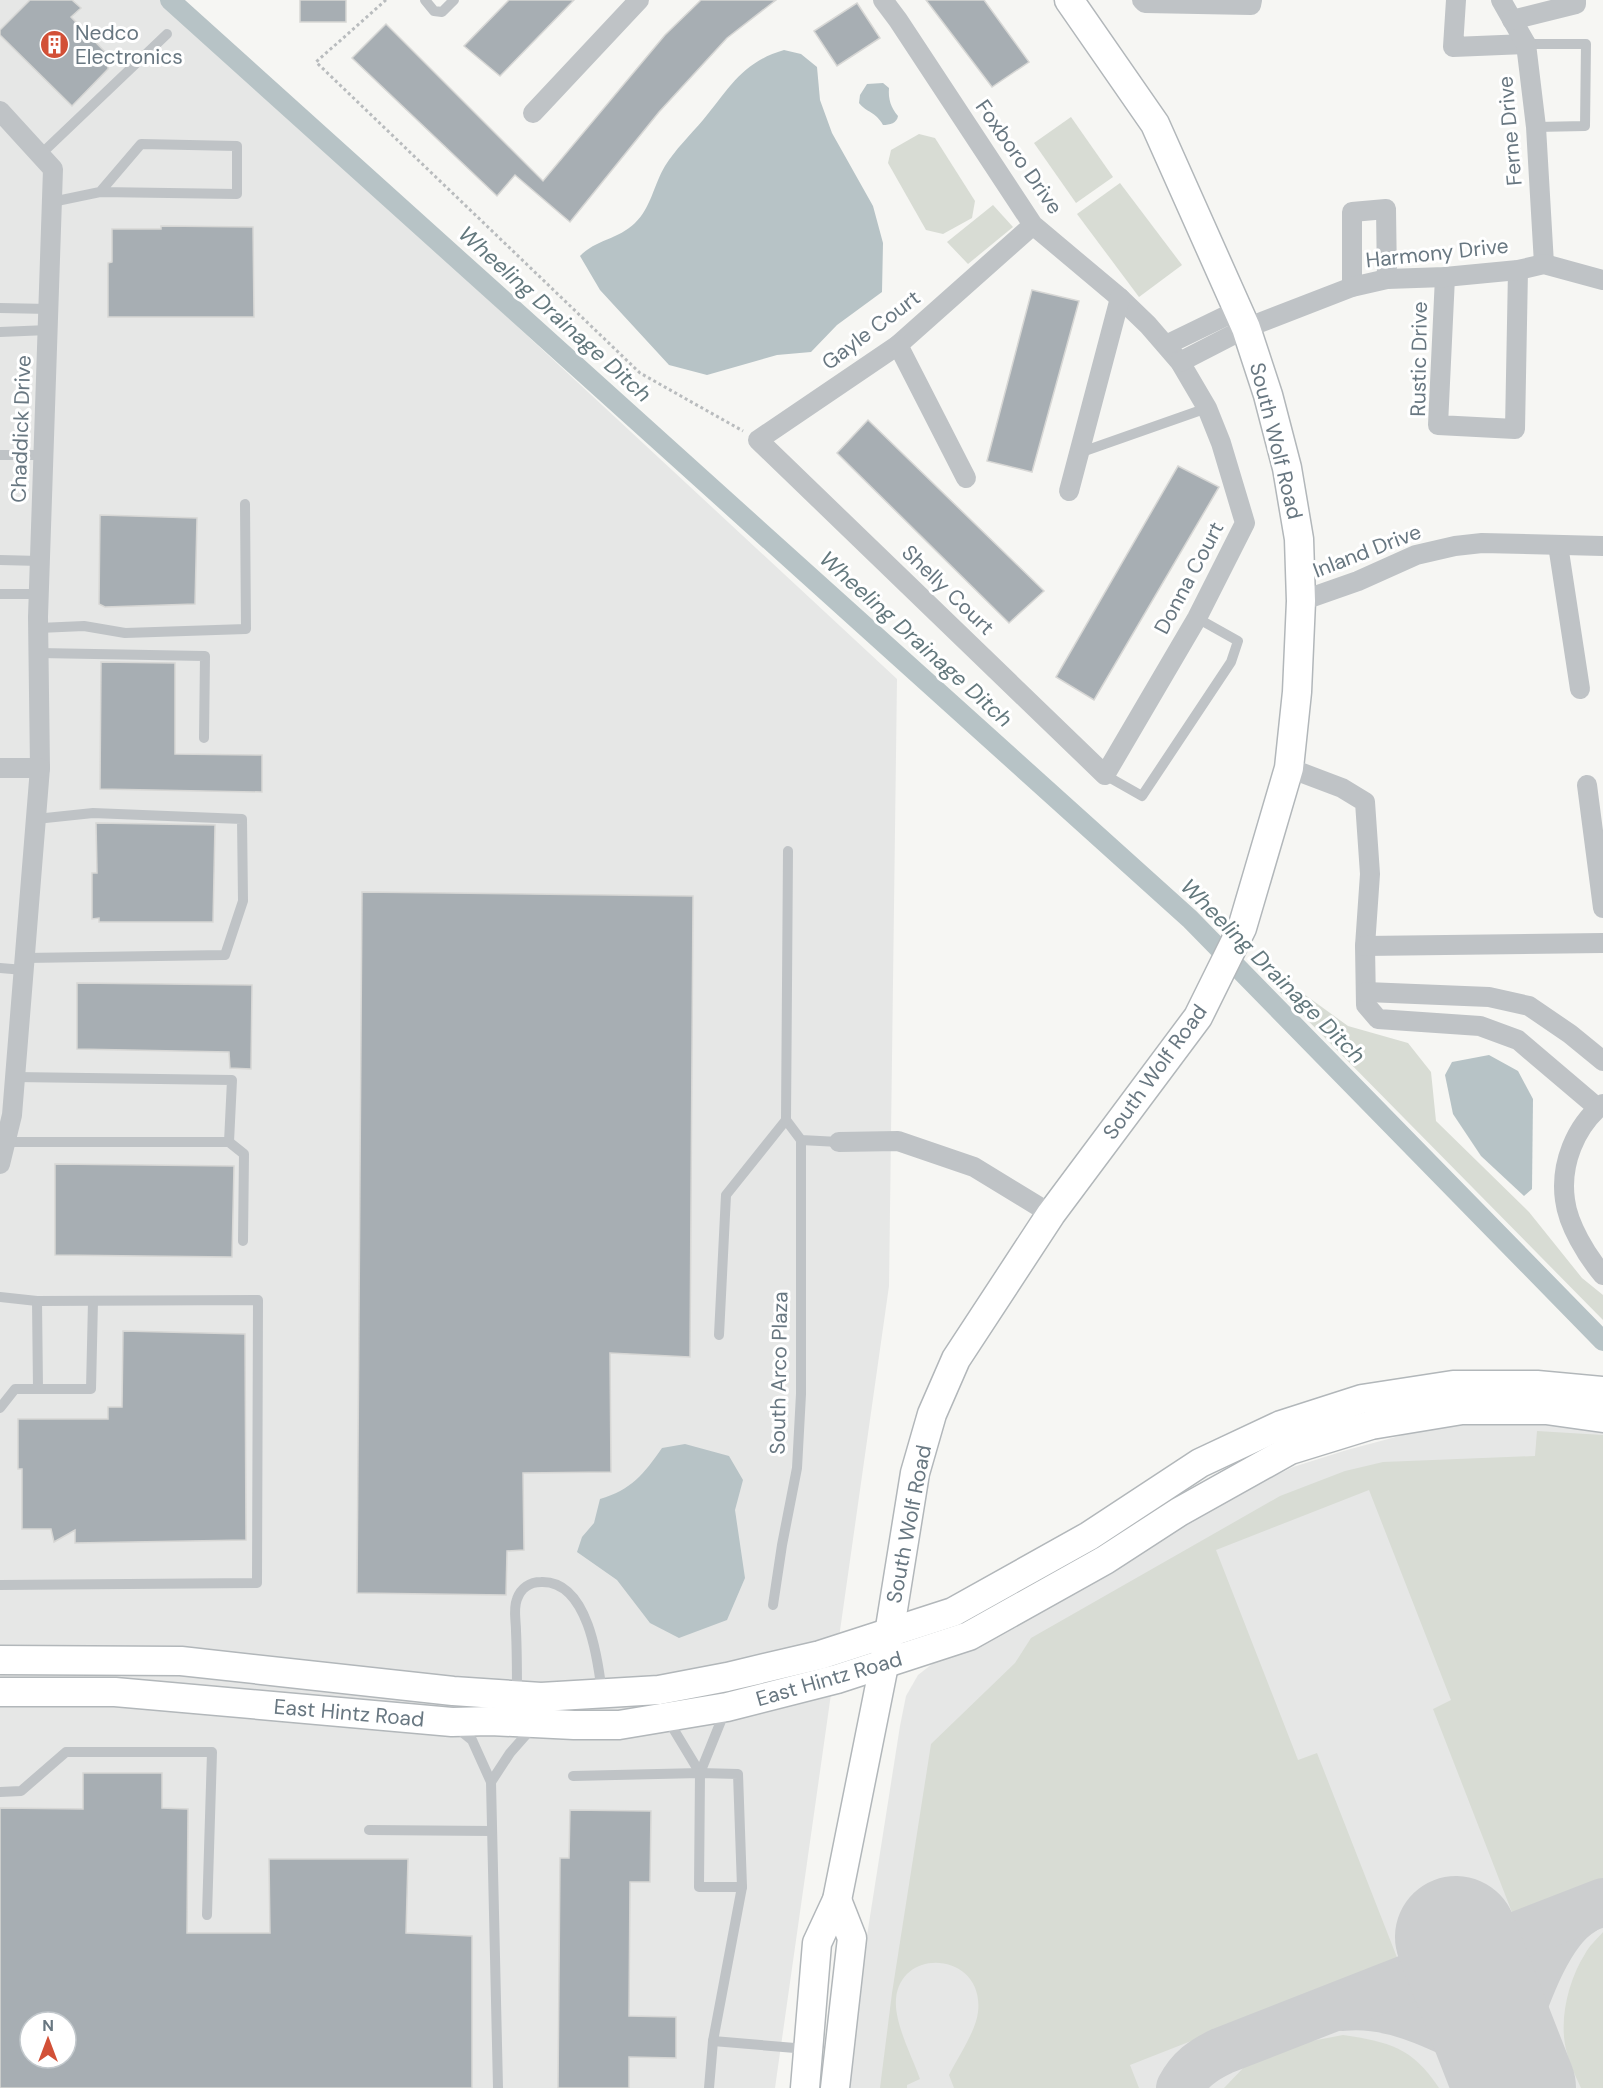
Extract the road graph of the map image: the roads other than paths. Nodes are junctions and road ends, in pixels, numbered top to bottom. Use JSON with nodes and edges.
{"nodes":[{"id":1,"x":425,"y":0,"type":"edge"},
{"id":2,"x":454,"y":0,"type":"edge"},
{"id":3,"x":639,"y":0,"type":"edge"},
{"id":4,"x":883,"y":0,"type":"edge"},
{"id":5,"x":1069,"y":0,"type":"edge"},
{"id":6,"x":1142,"y":0,"type":"edge"},
{"id":7,"x":1252,"y":0,"type":"edge"},
{"id":8,"x":1456,"y":0,"type":"edge"},
{"id":9,"x":1501,"y":0,"type":"edge"},
{"id":10,"x":1576,"y":0,"type":"edge"},
{"id":11,"x":1512,"y":20,"type":"junction"},
{"id":12,"x":166,"y":34,"type":"dead end"},
{"id":13,"x":1526,"y":44,"type":"junction"},
{"id":14,"x":0,"y":111,"type":"edge"},
{"id":15,"x":533,"y":113,"type":"dead end"},
{"id":16,"x":1536,"y":127,"type":"junction"},
{"id":17,"x":40,"y":155,"type":"junction"},
{"id":18,"x":100,"y":192,"type":"junction"},
{"id":19,"x":52,"y":202,"type":"junction"},
{"id":20,"x":1033,"y":225,"type":"junction"},
{"id":21,"x":1544,"y":264,"type":"junction"},
{"id":22,"x":1518,"y":270,"type":"junction"},
{"id":23,"x":1445,"y":277,"type":"junction"},
{"id":24,"x":1387,"y":279,"type":"junction"},
{"id":25,"x":1603,"y":280,"type":"edge"},
{"id":26,"x":1352,"y":287,"type":"junction"},
{"id":27,"x":1120,"y":298,"type":"junction"},
{"id":28,"x":0,"y":308,"type":"edge"},
{"id":29,"x":49,"y":309,"type":"junction"},
{"id":30,"x":1242,"y":319,"type":"junction"},
{"id":31,"x":48,"y":330,"type":"junction"},
{"id":32,"x":0,"y":332,"type":"edge"},
{"id":33,"x":898,"y":345,"type":"junction"},
{"id":34,"x":1166,"y":345,"type":"junction"},
{"id":35,"x":1180,"y":362,"type":"junction"},
{"id":36,"x":1207,"y":408,"type":"junction"},
{"id":37,"x":758,"y":440,"type":"joint"},
{"id":38,"x":1079,"y":453,"type":"junction"},
{"id":39,"x":0,"y":455,"type":"edge"},
{"id":40,"x":44,"y":456,"type":"junction"},
{"id":41,"x":966,"y":478,"type":"dead end"},
{"id":42,"x":1069,"y":491,"type":"dead end"},
{"id":43,"x":245,"y":504,"type":"dead end"},
{"id":44,"x":1558,"y":545,"type":"junction"},
{"id":45,"x":1603,"y":546,"type":"edge"},
{"id":46,"x":0,"y":560,"type":"edge"},
{"id":47,"x":40,"y":561,"type":"junction"},
{"id":48,"x":0,"y":594,"type":"edge"},
{"id":49,"x":39,"y":594,"type":"junction"},
{"id":50,"x":1301,"y":602,"type":"junction"},
{"id":51,"x":1197,"y":618,"type":"junction"},
{"id":52,"x":39,"y":628,"type":"junction"},
{"id":53,"x":39,"y":653,"type":"junction"},
{"id":54,"x":1581,"y":689,"type":"dead end"},
{"id":55,"x":204,"y":738,"type":"dead end"},
{"id":56,"x":0,"y":768,"type":"edge"},
{"id":57,"x":40,"y":768,"type":"junction"},
{"id":58,"x":1289,"y":768,"type":"junction"},
{"id":59,"x":1105,"y":775,"type":"junction"},
{"id":60,"x":1587,"y":785,"type":"dead end"},
{"id":61,"x":36,"y":819,"type":"junction"},
{"id":62,"x":788,"y":851,"type":"dead end"},
{"id":63,"x":1603,"y":908,"type":"edge"},
{"id":64,"x":1603,"y":943,"type":"edge"},
{"id":65,"x":1365,"y":946,"type":"junction"},
{"id":66,"x":25,"y":964,"type":"junction"},
{"id":67,"x":0,"y":968,"type":"edge"},
{"id":68,"x":1366,"y":998,"type":"junction"},
{"id":69,"x":1603,"y":1061,"type":"edge"},
{"id":70,"x":15,"y":1077,"type":"junction"},
{"id":71,"x":1600,"y":1106,"type":"edge"},
{"id":72,"x":786,"y":1120,"type":"junction"},
{"id":73,"x":801,"y":1140,"type":"junction"},
{"id":74,"x":5,"y":1142,"type":"junction"},
{"id":75,"x":229,"y":1142,"type":"junction"},
{"id":76,"x":839,"y":1142,"type":"joint"},
{"id":77,"x":0,"y":1164,"type":"edge"},
{"id":78,"x":1051,"y":1214,"type":"junction"},
{"id":79,"x":243,"y":1241,"type":"dead end"},
{"id":80,"x":1603,"y":1275,"type":"edge"},
{"id":81,"x":0,"y":1298,"type":"edge"},
{"id":82,"x":93,"y":1300,"type":"junction"},
{"id":83,"x":37,"y":1301,"type":"junction"},
{"id":84,"x":719,"y":1335,"type":"dead end"},
{"id":85,"x":38,"y":1389,"type":"junction"},
{"id":86,"x":0,"y":1408,"type":"edge"},
{"id":87,"x":1601,"y":1409,"type":"edge"},
{"id":88,"x":0,"y":1585,"type":"edge"},
{"id":89,"x":774,"y":1605,"type":"dead end"},
{"id":90,"x":889,"y":1633,"type":"junction"},
{"id":91,"x":0,"y":1660,"type":"edge"},
{"id":92,"x":884,"y":1665,"type":"junction"},
{"id":93,"x":0,"y":1692,"type":"edge"},
{"id":94,"x":603,"y":1693,"type":"junction"},
{"id":95,"x":517,"y":1695,"type":"junction"},
{"id":96,"x":727,"y":1707,"type":"junction"},
{"id":97,"x":666,"y":1717,"type":"junction"},
{"id":98,"x":452,"y":1722,"type":"junction"},
{"id":99,"x":536,"y":1723,"type":"junction"},
{"id":100,"x":699,"y":1773,"type":"junction"},
{"id":101,"x":573,"y":1776,"type":"dead end"},
{"id":102,"x":491,"y":1782,"type":"junction"},
{"id":103,"x":0,"y":1792,"type":"edge"},
{"id":104,"x":369,"y":1830,"type":"dead end"},
{"id":105,"x":492,"y":1831,"type":"junction"},
{"id":106,"x":742,"y":1887,"type":"junction"},
{"id":107,"x":837,"y":1900,"type":"junction"},
{"id":108,"x":207,"y":1915,"type":"dead end"},
{"id":109,"x":713,"y":2041,"type":"junction"},
{"id":110,"x":808,"y":2049,"type":"junction"},
{"id":111,"x":498,"y":2088,"type":"edge"},
{"id":112,"x":709,"y":2088,"type":"edge"},
{"id":113,"x":805,"y":2088,"type":"edge"},
{"id":114,"x":835,"y":2088,"type":"edge"}],
"edges":[{"from":1,"to":2,"type":"lane"},
{"from":3,"to":15,"type":"street"},
{"from":4,"to":20,"type":"street","name":"Foxboro Drive"},
{"from":5,"to":30,"type":"main road","name":"South Wolf Road"},
{"from":6,"to":7,"type":"street"},
{"from":8,"to":13,"type":"street"},
{"from":9,"to":11,"type":"street","name":"Ferne Drive"},
{"from":10,"to":11,"type":"street"},
{"from":11,"to":13,"type":"street","name":"Ferne Drive"},
{"from":12,"to":17,"type":"lane"},
{"from":13,"to":16,"type":"street","name":"Ferne Drive"},
{"from":13,"to":16,"type":"lane"},
{"from":14,"to":17,"type":"street","name":"Chaddick Drive"},
{"from":16,"to":21,"type":"street","name":"Ferne Drive"},
{"from":17,"to":19,"type":"street","name":"Chaddick Drive"},
{"from":18,"to":18,"type":"lane"},
{"from":18,"to":19,"type":"lane"},
{"from":19,"to":29,"type":"street","name":"Chaddick Drive"},
{"from":20,"to":27,"type":"street","name":"Foxboro Drive"},
{"from":20,"to":33,"type":"street","name":"Gayle Court"},
{"from":21,"to":22,"type":"street","name":"Harmony Drive"},
{"from":21,"to":25,"type":"street","name":"Harmony Drive"},
{"from":22,"to":23,"type":"street","name":"Harmony Drive"},
{"from":22,"to":23,"type":"street","name":"Rustic Drive"},
{"from":23,"to":24,"type":"street","name":"Harmony Drive"},
{"from":24,"to":26,"type":"street","name":"Harmony Drive"},
{"from":24,"to":26,"type":"street"},
{"from":26,"to":30,"type":"street","name":"Harmony Drive"},
{"from":27,"to":34,"type":"street","name":"Foxboro Drive"},
{"from":27,"to":38,"type":"street"},
{"from":28,"to":29,"type":"lane"},
{"from":29,"to":31,"type":"street","name":"Chaddick Drive"},
{"from":30,"to":34,"type":"street"},
{"from":30,"to":35,"type":"street"},
{"from":30,"to":50,"type":"main road","name":"South Wolf Road"},
{"from":31,"to":32,"type":"lane"},
{"from":31,"to":40,"type":"street","name":"Chaddick Drive"},
{"from":33,"to":37,"type":"street","name":"Gayle Court"},
{"from":33,"to":41,"type":"street"},
{"from":34,"to":35,"type":"street","name":"Foxboro Drive"},
{"from":35,"to":36,"type":"street","name":"Donna Court"},
{"from":36,"to":38,"type":"lane"},
{"from":36,"to":51,"type":"street","name":"Donna Court"},
{"from":37,"to":59,"type":"street","name":"Shelly Court"},
{"from":38,"to":42,"type":"street"},
{"from":39,"to":40,"type":"lane"},
{"from":40,"to":47,"type":"street","name":"Chaddick Drive"},
{"from":43,"to":52,"type":"lane"},
{"from":44,"to":45,"type":"street","name":"Inland Drive"},
{"from":44,"to":50,"type":"street","name":"Inland Drive"},
{"from":44,"to":54,"type":"street"},
{"from":46,"to":47,"type":"lane"},
{"from":47,"to":49,"type":"street","name":"Chaddick Drive"},
{"from":48,"to":49,"type":"lane"},
{"from":49,"to":52,"type":"street","name":"Chaddick Drive"},
{"from":50,"to":58,"type":"main road","name":"South Wolf Road"},
{"from":51,"to":59,"type":"street","name":"Donna Court"},
{"from":51,"to":59,"type":"lane"},
{"from":52,"to":53,"type":"street","name":"Chaddick Drive"},
{"from":53,"to":55,"type":"lane"},
{"from":53,"to":57,"type":"street","name":"Chaddick Drive"},
{"from":56,"to":57,"type":"street"},
{"from":57,"to":61,"type":"street","name":"Chaddick Drive"},
{"from":58,"to":65,"type":"street"},
{"from":58,"to":78,"type":"main road","name":"South Wolf Road"},
{"from":60,"to":63,"type":"street"},
{"from":61,"to":66,"type":"street","name":"Chaddick Drive"},
{"from":61,"to":66,"type":"lane"},
{"from":62,"to":72,"type":"lane"},
{"from":64,"to":65,"type":"street"},
{"from":65,"to":68,"type":"street"},
{"from":66,"to":67,"type":"lane"},
{"from":66,"to":70,"type":"street","name":"Chaddick Drive"},
{"from":68,"to":69,"type":"street"},
{"from":68,"to":71,"type":"street"},
{"from":70,"to":74,"type":"street","name":"Chaddick Drive"},
{"from":70,"to":75,"type":"lane"},
{"from":71,"to":80,"type":"street"},
{"from":72,"to":73,"type":"lane"},
{"from":72,"to":84,"type":"lane"},
{"from":73,"to":76,"type":"lane"},
{"from":73,"to":89,"type":"lane","name":"South Arco Plaza"},
{"from":74,"to":75,"type":"lane"},
{"from":74,"to":77,"type":"street","name":"Chaddick Drive"},
{"from":75,"to":79,"type":"lane"},
{"from":76,"to":78,"type":"street"},
{"from":78,"to":90,"type":"main road","name":"South Wolf Road"},
{"from":81,"to":83,"type":"lane"},
{"from":82,"to":83,"type":"lane"},
{"from":82,"to":85,"type":"lane"},
{"from":82,"to":88,"type":"lane"},
{"from":83,"to":85,"type":"lane"},
{"from":85,"to":86,"type":"lane"},
{"from":87,"to":90,"type":"main road","name":"East Hintz Road"},
{"from":87,"to":92,"type":"main road","name":"East Hintz Road"},
{"from":90,"to":92,"type":"main road","name":"South Wolf Road"},
{"from":90,"to":94,"type":"main road","name":"East Hintz Road"},
{"from":91,"to":95,"type":"main road","name":"East Hintz Road"},
{"from":92,"to":96,"type":"main road","name":"East Hintz Road"},
{"from":92,"to":107,"type":"main road","name":"South Wolf Road"},
{"from":93,"to":98,"type":"main road","name":"East Hintz Road"},
{"from":94,"to":95,"type":"main road","name":"East Hintz Road"},
{"from":94,"to":95,"type":"lane"},
{"from":96,"to":97,"type":"main road","name":"East Hintz Road"},
{"from":96,"to":100,"type":"lane"},
{"from":97,"to":99,"type":"main road","name":"East Hintz Road"},
{"from":97,"to":100,"type":"lane"},
{"from":98,"to":99,"type":"main road","name":"East Hintz Road"},
{"from":98,"to":102,"type":"lane"},
{"from":99,"to":102,"type":"lane"},
{"from":100,"to":101,"type":"lane"},
{"from":100,"to":106,"type":"lane"},
{"from":100,"to":106,"type":"lane"},
{"from":102,"to":105,"type":"lane"},
{"from":103,"to":108,"type":"lane"},
{"from":104,"to":105,"type":"lane"},
{"from":105,"to":111,"type":"lane"},
{"from":106,"to":109,"type":"lane"},
{"from":107,"to":110,"type":"main road","name":"South Wolf Road"},
{"from":107,"to":114,"type":"main road"},
{"from":109,"to":110,"type":"lane"},
{"from":109,"to":112,"type":"lane"},
{"from":110,"to":113,"type":"main road","name":"South Wolf Road"}]}
